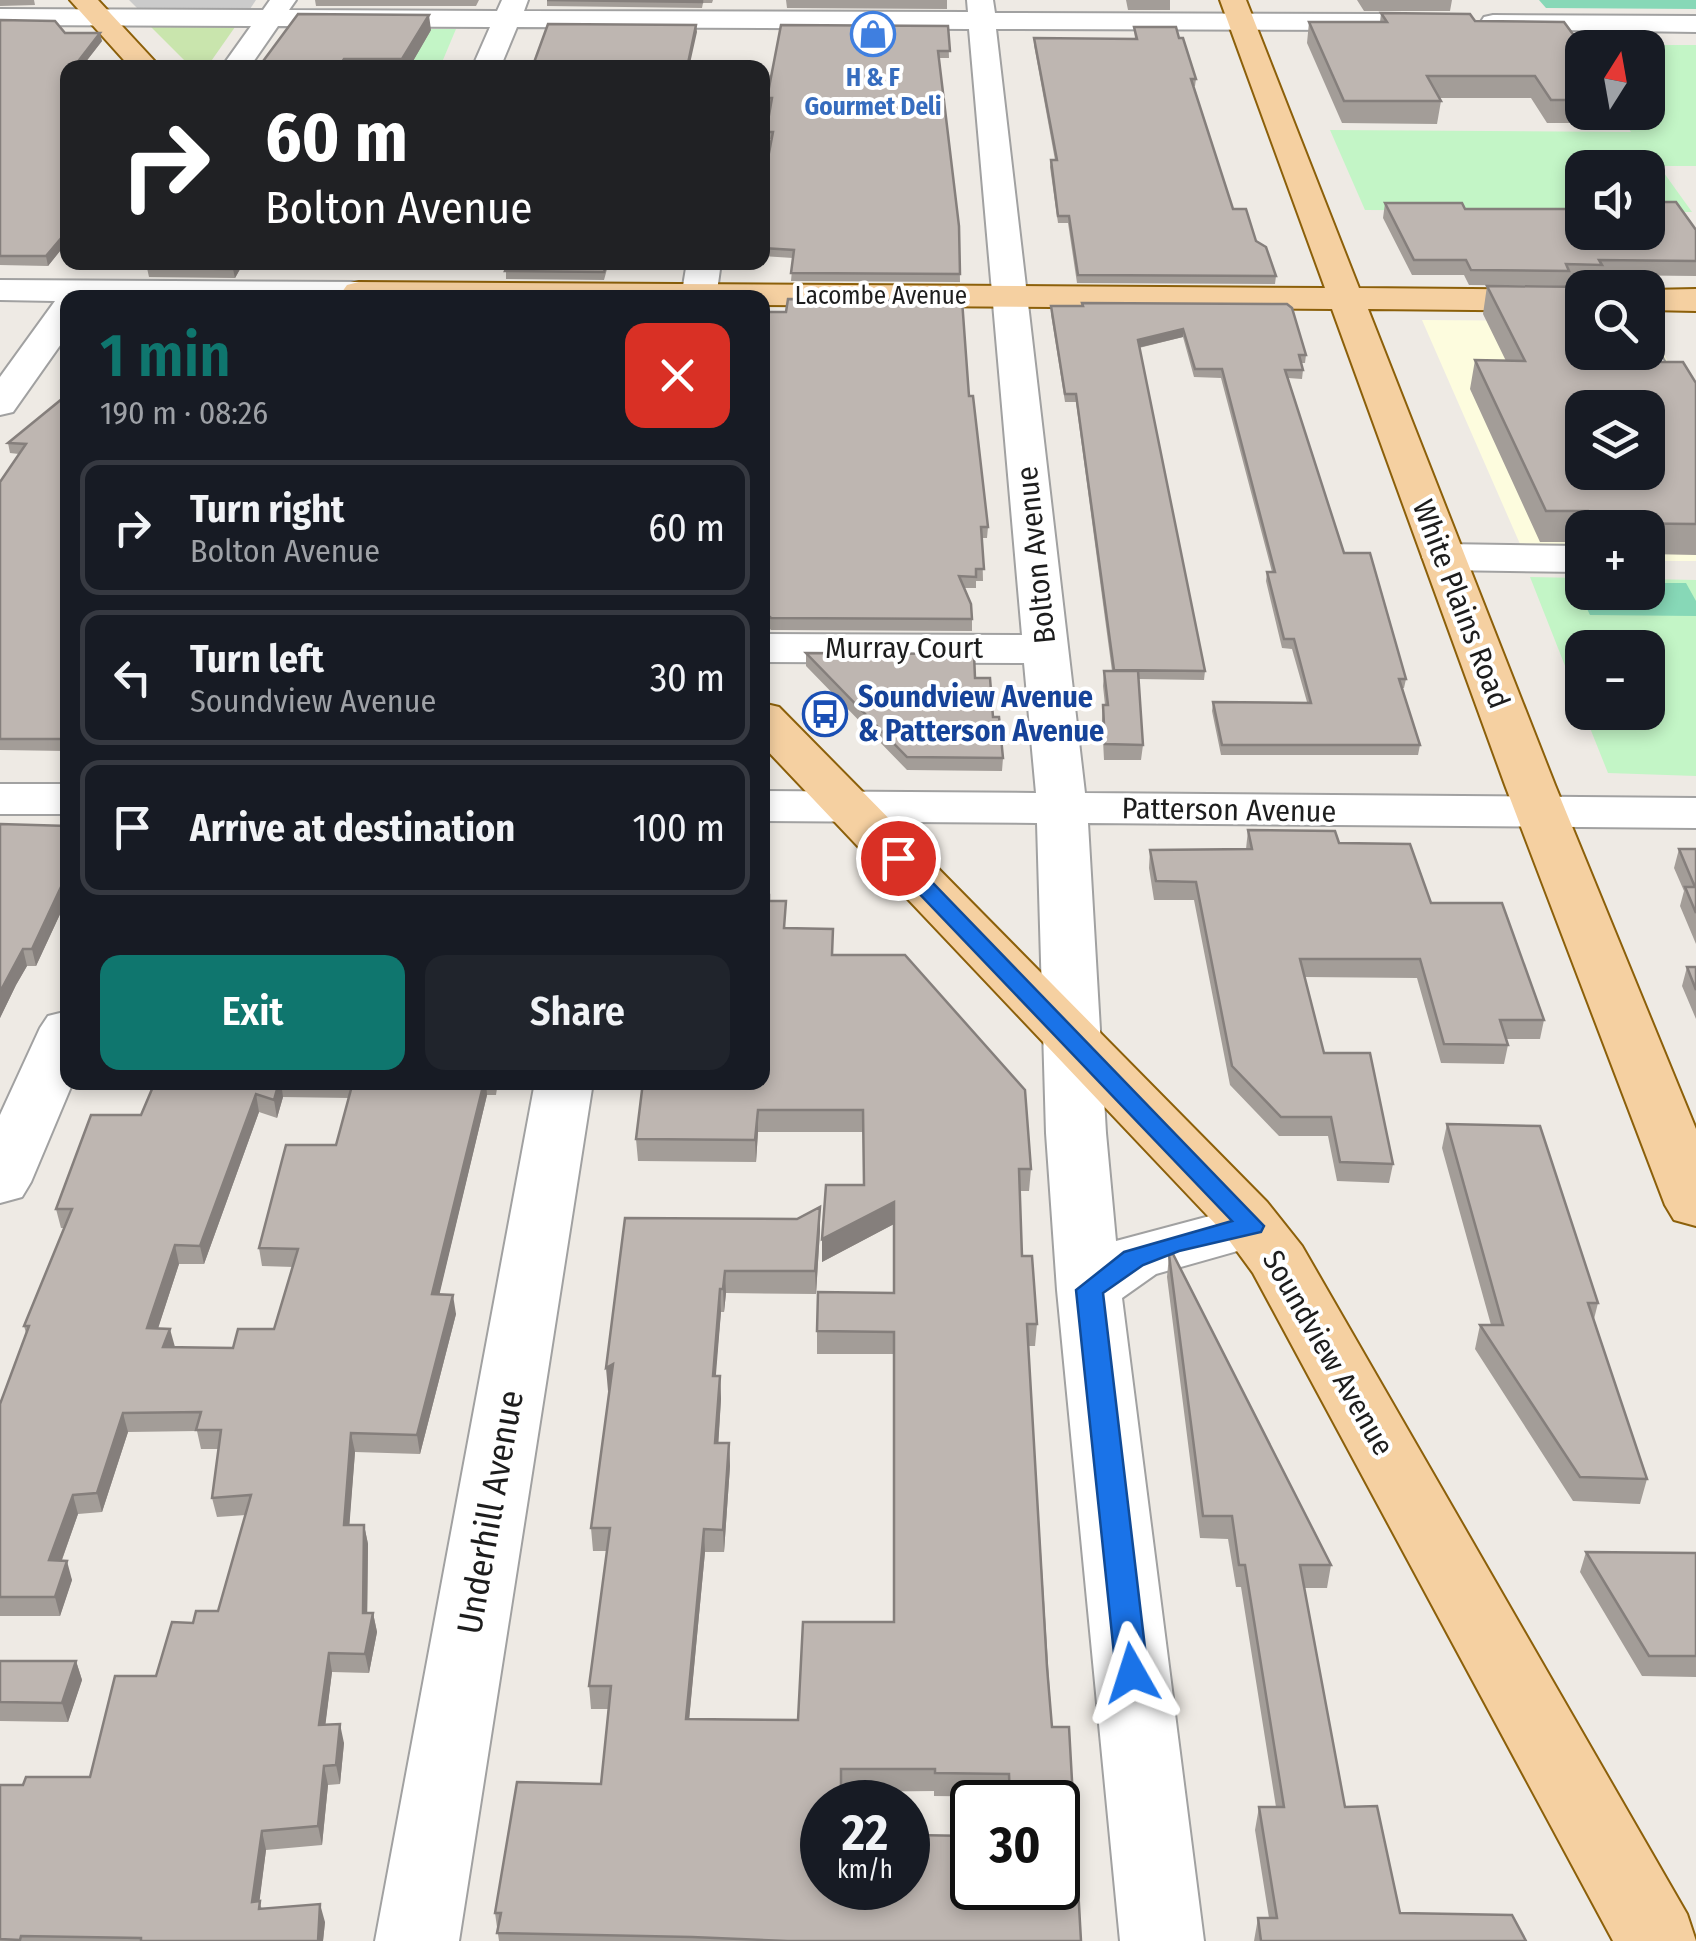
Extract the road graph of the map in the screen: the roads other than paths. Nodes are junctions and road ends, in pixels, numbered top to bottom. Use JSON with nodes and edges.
{"nodes":[{"id":1,"x":1498,"y":0,"type":"edge"},
{"id":2,"x":37,"y":9,"type":"edge"},
{"id":3,"x":91,"y":9,"type":"edge"},
{"id":4,"x":276,"y":9,"type":"edge"},
{"id":5,"x":512,"y":10,"type":"edge"},
{"id":6,"x":747,"y":10,"type":"edge"},
{"id":7,"x":982,"y":10,"type":"edge"},
{"id":8,"x":1238,"y":11,"type":"edge"},
{"id":9,"x":0,"y":17,"type":"edge"},
{"id":10,"x":1402,"y":22,"type":"edge"},
{"id":11,"x":1461,"y":23,"type":"edge"},
{"id":12,"x":1514,"y":23,"type":"junction"},
{"id":13,"x":1696,"y":24,"type":"edge"},
{"id":14,"x":0,"y":49,"type":"edge"},
{"id":15,"x":740,"y":50,"type":"dead end"},
{"id":16,"x":139,"y":60,"type":"edge"},
{"id":17,"x":241,"y":60,"type":"edge"},
{"id":18,"x":490,"y":60,"type":"edge"},
{"id":19,"x":346,"y":276,"type":"edge"},
{"id":20,"x":700,"y":285,"type":"edge"},
{"id":21,"x":80,"y":289,"type":"edge"},
{"id":22,"x":0,"y":290,"type":"edge"},
{"id":23,"x":1009,"y":296,"type":"junction"},
{"id":24,"x":1345,"y":298,"type":"junction"},
{"id":25,"x":1565,"y":300,"type":"edge"},
{"id":26,"x":1665,"y":300,"type":"edge"},
{"id":27,"x":1696,"y":300,"type":"edge"},
{"id":28,"x":60,"y":318,"type":"edge"},
{"id":29,"x":0,"y":404,"type":"edge"},
{"id":30,"x":1444,"y":558,"type":"junction"},
{"id":31,"x":1565,"y":558,"type":"edge"},
{"id":32,"x":770,"y":648,"type":"edge"},
{"id":33,"x":1046,"y":649,"type":"junction"},
{"id":34,"x":770,"y":725,"type":"edge"},
{"id":35,"x":0,"y":799,"type":"edge"},
{"id":36,"x":60,"y":800,"type":"edge"},
{"id":37,"x":770,"y":806,"type":"edge"},
{"id":38,"x":848,"y":807,"type":"junction"},
{"id":39,"x":1062,"y":808,"type":"junction"},
{"id":40,"x":1540,"y":813,"type":"junction"},
{"id":41,"x":1696,"y":814,"type":"edge"},
{"id":42,"x":60,"y":1046,"type":"edge"},
{"id":43,"x":1075,"y":1046,"type":"junction"},
{"id":44,"x":563,"y":1090,"type":"edge"},
{"id":45,"x":0,"y":1182,"type":"edge"},
{"id":46,"x":1696,"y":1205,"type":"edge"},
{"id":47,"x":1252,"y":1226,"type":"junction"},
{"id":48,"x":1089,"y":1290,"type":"junction"},
{"id":49,"x":417,"y":1941,"type":"edge"},
{"id":50,"x":1162,"y":1941,"type":"edge"},
{"id":51,"x":1658,"y":1941,"type":"edge"}],
"edges":[{"from":1,"to":12,"type":"street"},
{"from":2,"to":3,"type":"street"},
{"from":2,"to":9,"type":"street"},
{"from":2,"to":14,"type":"street"},
{"from":3,"to":4,"type":"street"},
{"from":3,"to":16,"type":"main road"},
{"from":4,"to":5,"type":"street"},
{"from":4,"to":17,"type":"street"},
{"from":5,"to":6,"type":"street"},
{"from":5,"to":18,"type":"street"},
{"from":6,"to":7,"type":"street"},
{"from":6,"to":15,"type":"street"},
{"from":7,"to":8,"type":"street"},
{"from":7,"to":23,"type":"street","name":"Bolton Avenue"},
{"from":8,"to":10,"type":"street"},
{"from":8,"to":24,"type":"main road","name":"White Plains Road"},
{"from":11,"to":12,"type":"street"},
{"from":12,"to":13,"type":"street"},
{"from":19,"to":20,"type":"main road","name":"Lacombe Avenue"},
{"from":19,"to":21,"type":"street","name":"Lacombe Avenue"},
{"from":20,"to":23,"type":"main road","name":"Lacombe Avenue"},
{"from":21,"to":22,"type":"street","name":"Lacombe Avenue"},
{"from":23,"to":24,"type":"main road","name":"Lacombe Avenue"},
{"from":23,"to":33,"type":"street","name":"Bolton Avenue"},
{"from":24,"to":25,"type":"main road","name":"Lacombe Avenue"},
{"from":24,"to":30,"type":"main road","name":"White Plains Road"},
{"from":26,"to":27,"type":"main road"},
{"from":28,"to":29,"type":"street"},
{"from":30,"to":31,"type":"street"},
{"from":30,"to":40,"type":"main road","name":"White Plains Road"},
{"from":32,"to":33,"type":"street","name":"Murray Court"},
{"from":33,"to":39,"type":"street","name":"Bolton Avenue"},
{"from":34,"to":38,"type":"main road","name":"Soundview Avenue"},
{"from":35,"to":36,"type":"street"},
{"from":37,"to":38,"type":"street","name":"Patterson Avenue"},
{"from":38,"to":39,"type":"street","name":"Patterson Avenue"},
{"from":38,"to":43,"type":"main road","name":"Soundview Avenue"},
{"from":39,"to":40,"type":"street","name":"Patterson Avenue"},
{"from":39,"to":43,"type":"street","name":"Bolton Avenue"},
{"from":40,"to":41,"type":"street","name":"Patterson Avenue"},
{"from":40,"to":46,"type":"main road","name":"White Plains Road"},
{"from":42,"to":45,"type":"street"},
{"from":43,"to":47,"type":"main road","name":"Soundview Avenue"},
{"from":43,"to":48,"type":"street","name":"Bolton Avenue"},
{"from":44,"to":49,"type":"street","name":"Underhill Avenue"},
{"from":47,"to":48,"type":"street"},
{"from":47,"to":51,"type":"main road","name":"Soundview Avenue"},
{"from":48,"to":50,"type":"street","name":"Bolton Avenue"}]}
